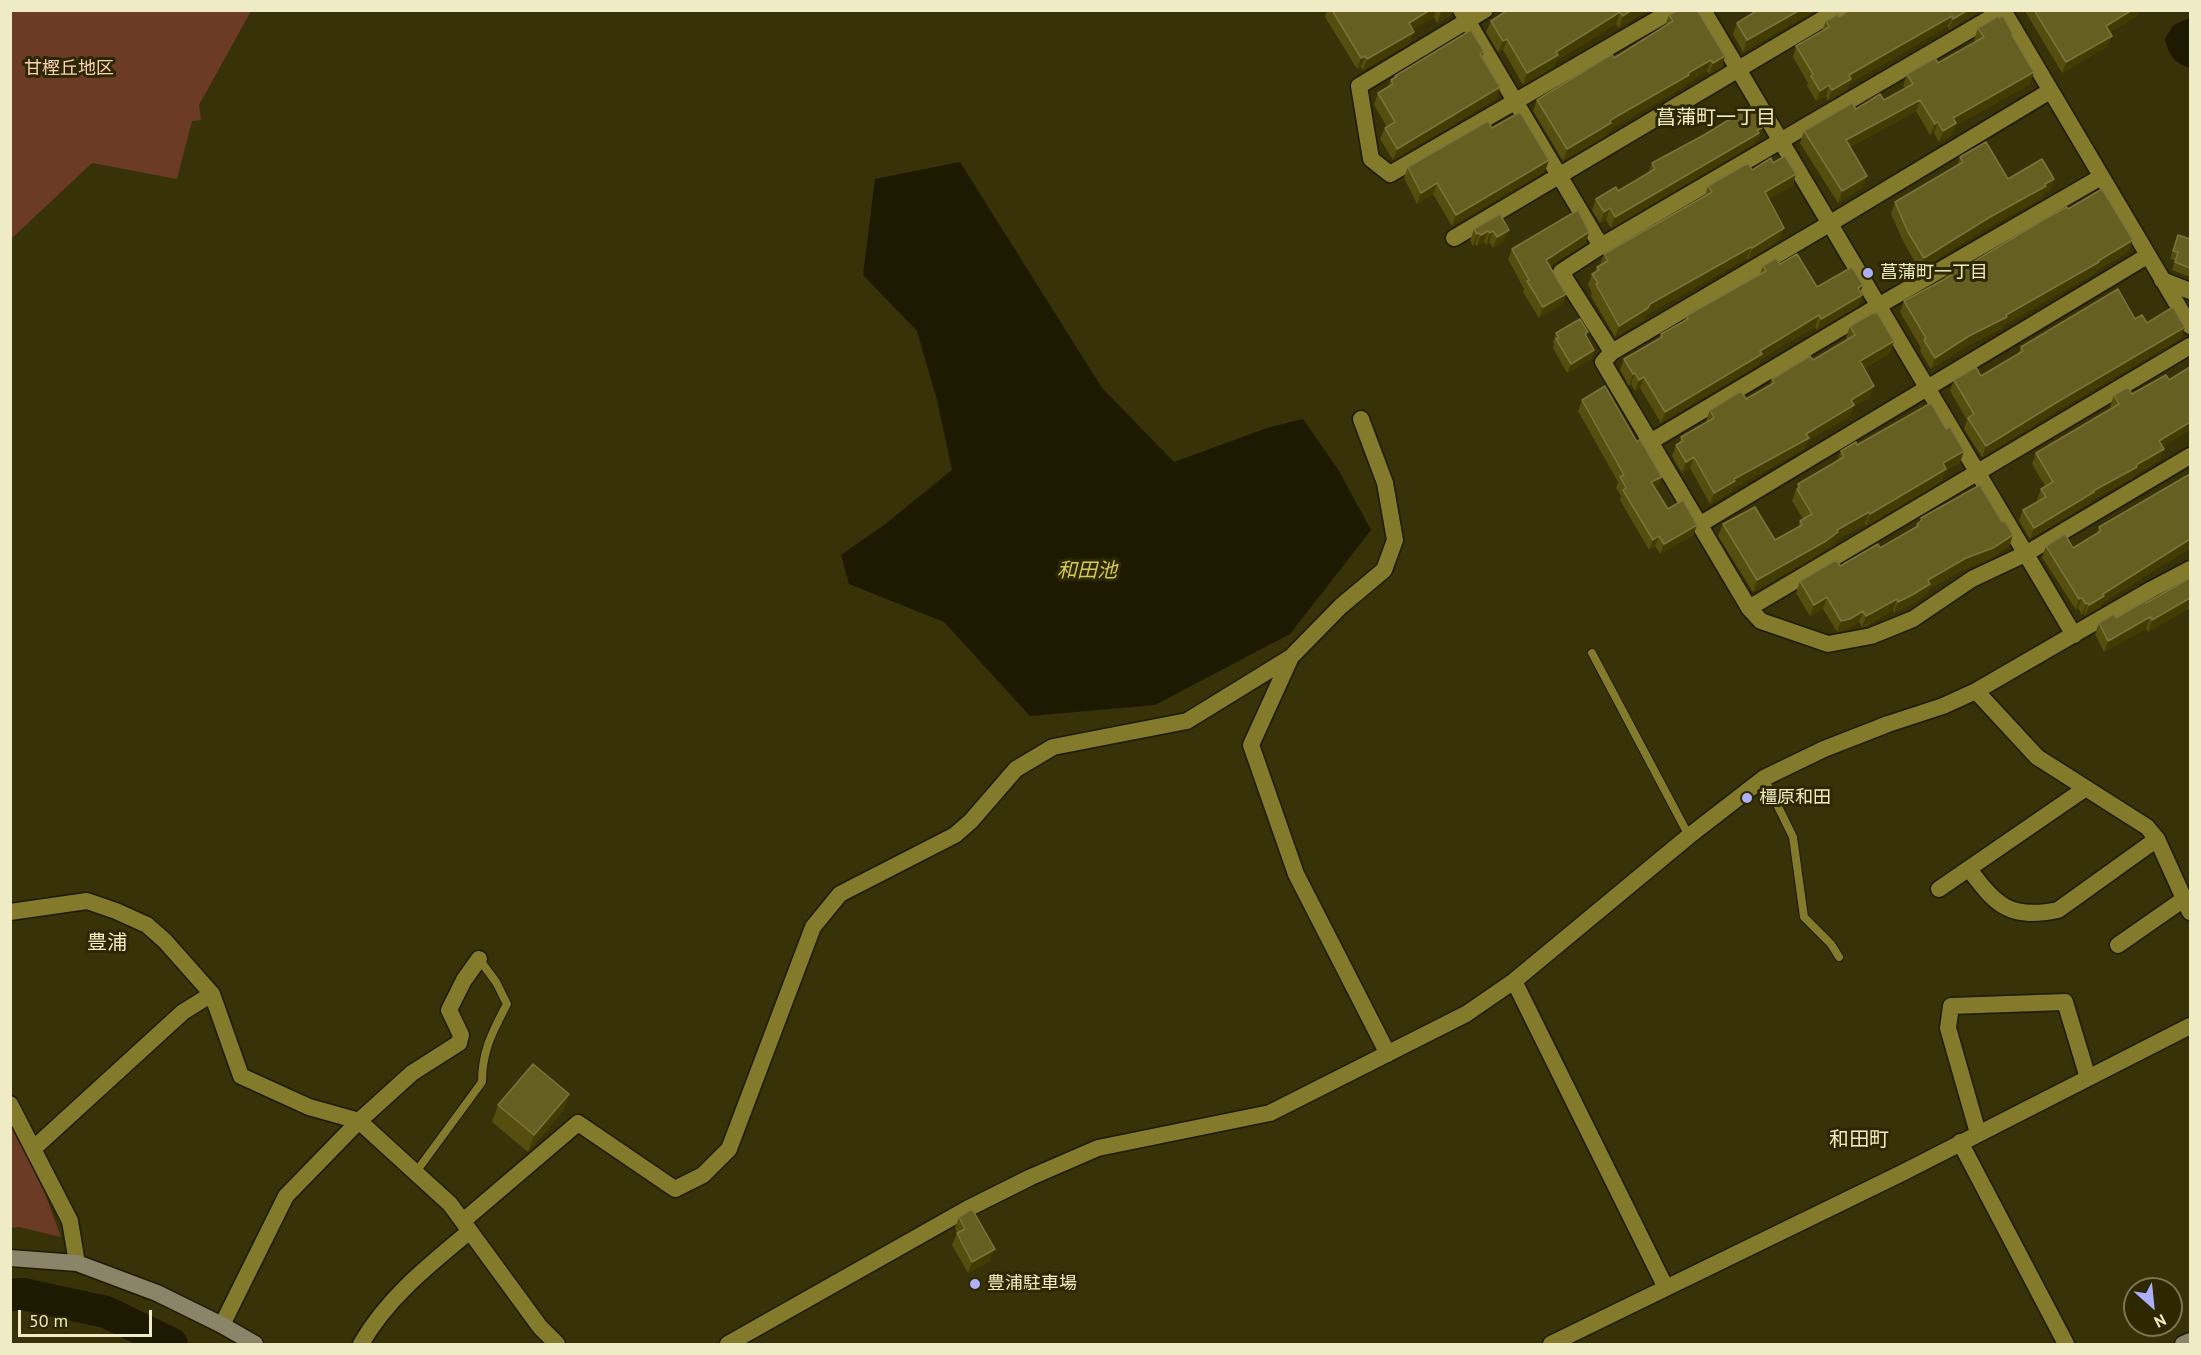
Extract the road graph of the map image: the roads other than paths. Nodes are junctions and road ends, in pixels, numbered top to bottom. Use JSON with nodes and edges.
{"nodes":[{"id":1,"x":1485,"y":10,"type":"edge"},
{"id":2,"x":1673,"y":10,"type":"edge"},
{"id":3,"x":1703,"y":10,"type":"edge"},
{"id":4,"x":1838,"y":10,"type":"edge"},
{"id":5,"x":2003,"y":11,"type":"edge"},
{"id":6,"x":1464,"y":16,"type":"edge"},
{"id":7,"x":1738,"y":70,"type":"junction"},
{"id":8,"x":2050,"y":91,"type":"junction"},
{"id":9,"x":1515,"y":102,"type":"junction"},
{"id":10,"x":1780,"y":142,"type":"junction"},
{"id":11,"x":1559,"y":176,"type":"junction"},
{"id":12,"x":2101,"y":177,"type":"junction"},
{"id":13,"x":1829,"y":224,"type":"junction"},
{"id":14,"x":1454,"y":238,"type":"dead end"},
{"id":15,"x":1601,"y":246,"type":"junction"},
{"id":16,"x":2147,"y":256,"type":"junction"},
{"id":17,"x":2162,"y":280,"type":"junction"},
{"id":18,"x":2190,"y":291,"type":"edge"},
{"id":19,"x":1878,"y":306,"type":"junction"},
{"id":20,"x":2190,"y":326,"type":"edge"},
{"id":21,"x":2190,"y":346,"type":"edge"},
{"id":22,"x":1612,"y":352,"type":"junction"},
{"id":23,"x":1927,"y":388,"type":"junction"},
{"id":24,"x":1361,"y":418,"type":"dead end"},
{"id":25,"x":1650,"y":442,"type":"junction"},
{"id":26,"x":2190,"y":456,"type":"edge"},
{"id":27,"x":1977,"y":473,"type":"junction"},
{"id":28,"x":1699,"y":525,"type":"junction"},
{"id":29,"x":2026,"y":553,"type":"junction"},
{"id":30,"x":2190,"y":569,"type":"edge"},
{"id":31,"x":1749,"y":608,"type":"junction"},
{"id":32,"x":2074,"y":635,"type":"junction"},
{"id":33,"x":1592,"y":653,"type":"dead end"},
{"id":34,"x":1291,"y":657,"type":"junction"},
{"id":35,"x":1976,"y":691,"type":"junction"},
{"id":36,"x":1764,"y":778,"type":"junction"},
{"id":37,"x":2086,"y":788,"type":"junction"},
{"id":38,"x":1689,"y":836,"type":"junction"},
{"id":39,"x":2157,"y":839,"type":"junction"},
{"id":40,"x":1970,"y":869,"type":"junction"},
{"id":41,"x":1939,"y":889,"type":"dead end"},
{"id":42,"x":2187,"y":906,"type":"edge"},
{"id":43,"x":10,"y":912,"type":"edge"},
{"id":44,"x":2118,"y":945,"type":"dead end"},
{"id":45,"x":1839,"y":957,"type":"dead end"},
{"id":46,"x":478,"y":960,"type":"joint"},
{"id":47,"x":1514,"y":981,"type":"junction"},
{"id":48,"x":212,"y":994,"type":"junction"},
{"id":49,"x":2190,"y":1026,"type":"edge"},
{"id":50,"x":1388,"y":1054,"type":"junction"},
{"id":51,"x":2088,"y":1078,"type":"junction"},
{"id":52,"x":10,"y":1104,"type":"edge"},
{"id":53,"x":359,"y":1121,"type":"junction"},
{"id":54,"x":1978,"y":1133,"type":"junction"},
{"id":55,"x":1960,"y":1142,"type":"junction"},
{"id":56,"x":33,"y":1149,"type":"junction"},
{"id":57,"x":416,"y":1172,"type":"junction"},
{"id":58,"x":466,"y":1226,"type":"junction"},
{"id":59,"x":10,"y":1257,"type":"edge"},
{"id":60,"x":77,"y":1263,"type":"junction"},
{"id":61,"x":1666,"y":1287,"type":"junction"},
{"id":62,"x":222,"y":1325,"type":"junction"},
{"id":63,"x":2190,"y":1341,"type":"edge"},
{"id":64,"x":255,"y":1344,"type":"edge"},
{"id":65,"x":361,"y":1344,"type":"edge"},
{"id":66,"x":557,"y":1344,"type":"edge"},
{"id":67,"x":728,"y":1344,"type":"edge"},
{"id":68,"x":1551,"y":1344,"type":"edge"},
{"id":69,"x":2066,"y":1344,"type":"edge"},
{"id":70,"x":2183,"y":1344,"type":"edge"}],
"edges":[{"from":1,"to":6,"type":"street"},
{"from":2,"to":9,"type":"street"},
{"from":3,"to":7,"type":"street"},
{"from":4,"to":7,"type":"street"},
{"from":5,"to":8,"type":"street"},
{"from":5,"to":10,"type":"street"},
{"from":6,"to":9,"type":"street"},
{"from":6,"to":9,"type":"street"},
{"from":7,"to":10,"type":"street"},
{"from":7,"to":11,"type":"street"},
{"from":8,"to":12,"type":"street"},
{"from":8,"to":13,"type":"street"},
{"from":9,"to":11,"type":"street"},
{"from":10,"to":13,"type":"street"},
{"from":10,"to":15,"type":"street"},
{"from":11,"to":14,"type":"street"},
{"from":11,"to":15,"type":"street"},
{"from":12,"to":16,"type":"street"},
{"from":12,"to":19,"type":"street"},
{"from":13,"to":19,"type":"street"},
{"from":13,"to":22,"type":"street"},
{"from":15,"to":22,"type":"street"},
{"from":16,"to":17,"type":"street"},
{"from":16,"to":23,"type":"street"},
{"from":17,"to":18,"type":"street"},
{"from":17,"to":20,"type":"street"},
{"from":19,"to":23,"type":"street"},
{"from":19,"to":25,"type":"street"},
{"from":21,"to":27,"type":"street"},
{"from":22,"to":25,"type":"street"},
{"from":23,"to":27,"type":"street"},
{"from":23,"to":28,"type":"street"},
{"from":24,"to":34,"type":"street"},
{"from":25,"to":28,"type":"street"},
{"from":26,"to":29,"type":"street"},
{"from":27,"to":29,"type":"street"},
{"from":27,"to":31,"type":"street"},
{"from":28,"to":31,"type":"street"},
{"from":29,"to":31,"type":"street"},
{"from":29,"to":32,"type":"street"},
{"from":30,"to":32,"type":"street"},
{"from":32,"to":35,"type":"street"},
{"from":33,"to":38,"type":"lane"},
{"from":34,"to":50,"type":"street"},
{"from":34,"to":58,"type":"street"},
{"from":35,"to":36,"type":"street"},
{"from":35,"to":37,"type":"street"},
{"from":36,"to":38,"type":"street"},
{"from":36,"to":45,"type":"lane"},
{"from":37,"to":39,"type":"street"},
{"from":37,"to":40,"type":"street"},
{"from":38,"to":47,"type":"street"},
{"from":39,"to":40,"type":"street"},
{"from":39,"to":42,"type":"street"},
{"from":40,"to":41,"type":"street"},
{"from":42,"to":44,"type":"street"},
{"from":43,"to":48,"type":"street"},
{"from":46,"to":53,"type":"street"},
{"from":46,"to":57,"type":"lane"},
{"from":47,"to":50,"type":"street"},
{"from":47,"to":61,"type":"street"},
{"from":48,"to":53,"type":"street"},
{"from":48,"to":56,"type":"street"},
{"from":49,"to":51,"type":"street"},
{"from":50,"to":67,"type":"street"},
{"from":51,"to":54,"type":"street"},
{"from":51,"to":54,"type":"street"},
{"from":52,"to":56,"type":"street"},
{"from":53,"to":57,"type":"street"},
{"from":53,"to":62,"type":"street"},
{"from":54,"to":55,"type":"street"},
{"from":55,"to":61,"type":"street"},
{"from":55,"to":69,"type":"street"},
{"from":56,"to":60,"type":"street"},
{"from":57,"to":58,"type":"street"},
{"from":58,"to":65,"type":"street"},
{"from":58,"to":66,"type":"street"},
{"from":59,"to":60,"type":"main road"},
{"from":60,"to":62,"type":"main road"},
{"from":61,"to":68,"type":"street"},
{"from":62,"to":64,"type":"main road"},
{"from":63,"to":70,"type":"main road"}]}
